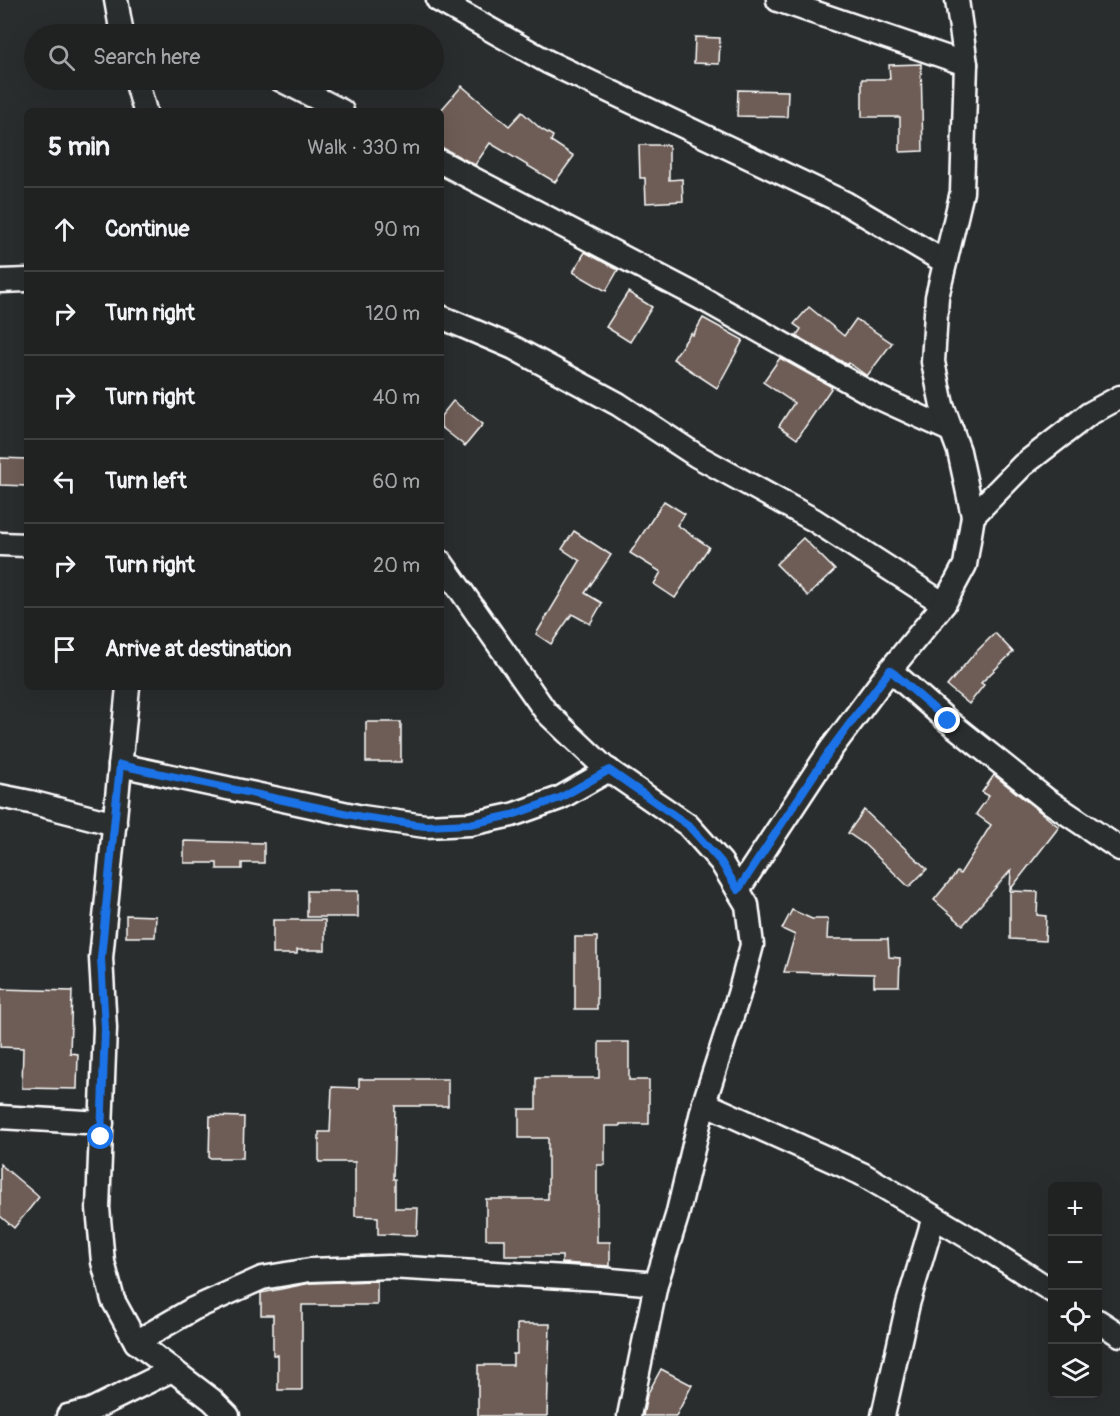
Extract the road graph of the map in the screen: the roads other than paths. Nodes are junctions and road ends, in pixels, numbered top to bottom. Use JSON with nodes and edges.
{"nodes":[{"id":1,"x":116,"y":0,"type":"edge"},
{"id":2,"x":438,"y":0,"type":"edge"},
{"id":3,"x":778,"y":0,"type":"edge"},
{"id":4,"x":957,"y":0,"type":"edge"},
{"id":5,"x":120,"y":24,"type":"edge"},
{"id":6,"x":966,"y":64,"type":"junction"},
{"id":7,"x":139,"y":90,"type":"edge"},
{"id":8,"x":301,"y":90,"type":"edge"},
{"id":9,"x":144,"y":108,"type":"edge"},
{"id":10,"x":336,"y":108,"type":"edge"},
{"id":11,"x":444,"y":164,"type":"edge"},
{"id":12,"x":945,"y":262,"type":"junction"},
{"id":13,"x":24,"y":280,"type":"edge"},
{"id":14,"x":0,"y":281,"type":"edge"},
{"id":15,"x":444,"y":318,"type":"edge"},
{"id":16,"x":1120,"y":397,"type":"edge"},
{"id":17,"x":952,"y":431,"type":"junction"},
{"id":18,"x":973,"y":516,"type":"junction"},
{"id":19,"x":0,"y":544,"type":"edge"},
{"id":20,"x":24,"y":544,"type":"edge"},
{"id":21,"x":444,"y":566,"type":"edge"},
{"id":22,"x":944,"y":604,"type":"junction"},
{"id":23,"x":890,"y":670,"type":"junction"},
{"id":24,"x":128,"y":690,"type":"edge"},
{"id":25,"x":120,"y":765,"type":"junction"},
{"id":26,"x":609,"y":770,"type":"junction"},
{"id":27,"x":0,"y":796,"type":"edge"},
{"id":28,"x":115,"y":824,"type":"junction"},
{"id":29,"x":1120,"y":849,"type":"edge"},
{"id":30,"x":738,"y":890,"type":"junction"},
{"id":31,"x":704,"y":1103,"type":"junction"},
{"id":32,"x":0,"y":1117,"type":"edge"},
{"id":33,"x":102,"y":1123,"type":"junction"},
{"id":34,"x":934,"y":1217,"type":"junction"},
{"id":35,"x":656,"y":1284,"type":"junction"},
{"id":36,"x":1051,"y":1290,"type":"edge"},
{"id":37,"x":1102,"y":1324,"type":"edge"},
{"id":38,"x":1120,"y":1335,"type":"edge"},
{"id":39,"x":136,"y":1342,"type":"junction"},
{"id":40,"x":172,"y":1370,"type":"junction"},
{"id":41,"x":68,"y":1416,"type":"edge"},
{"id":42,"x":228,"y":1416,"type":"edge"},
{"id":43,"x":629,"y":1416,"type":"edge"},
{"id":44,"x":883,"y":1416,"type":"edge"}],
"edges":[{"from":1,"to":5,"type":"street"},
{"from":2,"to":12,"type":"street"},
{"from":3,"to":6,"type":"street"},
{"from":4,"to":6,"type":"street"},
{"from":6,"to":12,"type":"street"},
{"from":7,"to":9,"type":"street"},
{"from":8,"to":10,"type":"street"},
{"from":11,"to":17,"type":"street"},
{"from":12,"to":17,"type":"street"},
{"from":13,"to":14,"type":"street"},
{"from":15,"to":22,"type":"street"},
{"from":16,"to":18,"type":"street"},
{"from":17,"to":18,"type":"street"},
{"from":18,"to":22,"type":"street"},
{"from":19,"to":20,"type":"street"},
{"from":21,"to":26,"type":"street"},
{"from":22,"to":23,"type":"street"},
{"from":23,"to":29,"type":"street"},
{"from":23,"to":30,"type":"street"},
{"from":24,"to":25,"type":"street"},
{"from":25,"to":26,"type":"street"},
{"from":25,"to":28,"type":"street"},
{"from":26,"to":30,"type":"street"},
{"from":27,"to":28,"type":"street"},
{"from":28,"to":33,"type":"street"},
{"from":30,"to":31,"type":"street"},
{"from":31,"to":34,"type":"street"},
{"from":31,"to":35,"type":"street"},
{"from":32,"to":33,"type":"street"},
{"from":33,"to":39,"type":"street"},
{"from":34,"to":36,"type":"street"},
{"from":34,"to":44,"type":"street"},
{"from":35,"to":39,"type":"street"},
{"from":35,"to":43,"type":"street"},
{"from":37,"to":38,"type":"street"},
{"from":39,"to":40,"type":"street"},
{"from":40,"to":41,"type":"street"},
{"from":40,"to":42,"type":"street"}]}
